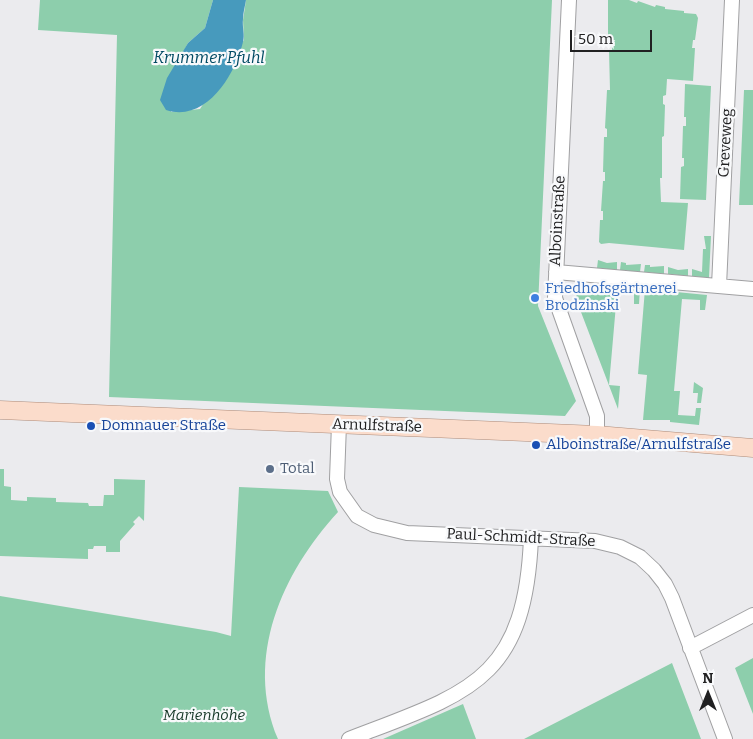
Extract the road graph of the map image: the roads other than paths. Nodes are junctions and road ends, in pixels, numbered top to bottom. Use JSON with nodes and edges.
{"nodes":[{"id":1,"x":569,"y":0,"type":"edge"},
{"id":2,"x":732,"y":0,"type":"edge"},
{"id":3,"x":556,"y":272,"type":"junction"},
{"id":4,"x":719,"y":286,"type":"junction"},
{"id":5,"x":753,"y":289,"type":"edge"},
{"id":6,"x":0,"y":410,"type":"edge"},
{"id":7,"x":340,"y":424,"type":"junction"},
{"id":8,"x":597,"y":435,"type":"junction"},
{"id":9,"x":753,"y":448,"type":"edge"},
{"id":10,"x":531,"y":538,"type":"junction"},
{"id":11,"x":753,"y":615,"type":"edge"},
{"id":12,"x":690,"y":648,"type":"junction"},
{"id":13,"x":349,"y":739,"type":"edge"},
{"id":14,"x":725,"y":739,"type":"edge"}],
"edges":[{"from":1,"to":3,"type":"street","name":"Alboinstraße"},
{"from":2,"to":4,"type":"street","name":"Greveweg"},
{"from":3,"to":4,"type":"street"},
{"from":3,"to":8,"type":"street","name":"Alboinstraße"},
{"from":4,"to":5,"type":"street"},
{"from":6,"to":7,"type":"main road","name":"Arnulfstraße"},
{"from":7,"to":8,"type":"main road","name":"Arnulfstraße"},
{"from":7,"to":10,"type":"street","name":"Paul-Schmidt-Straße"},
{"from":8,"to":9,"type":"main road","name":"Arnulfstraße"},
{"from":10,"to":12,"type":"street","name":"Paul-Schmidt-Straße"},
{"from":10,"to":13,"type":"street"},
{"from":11,"to":12,"type":"street"},
{"from":12,"to":14,"type":"street","name":"Paul-Schmidt-Straße"}]}
